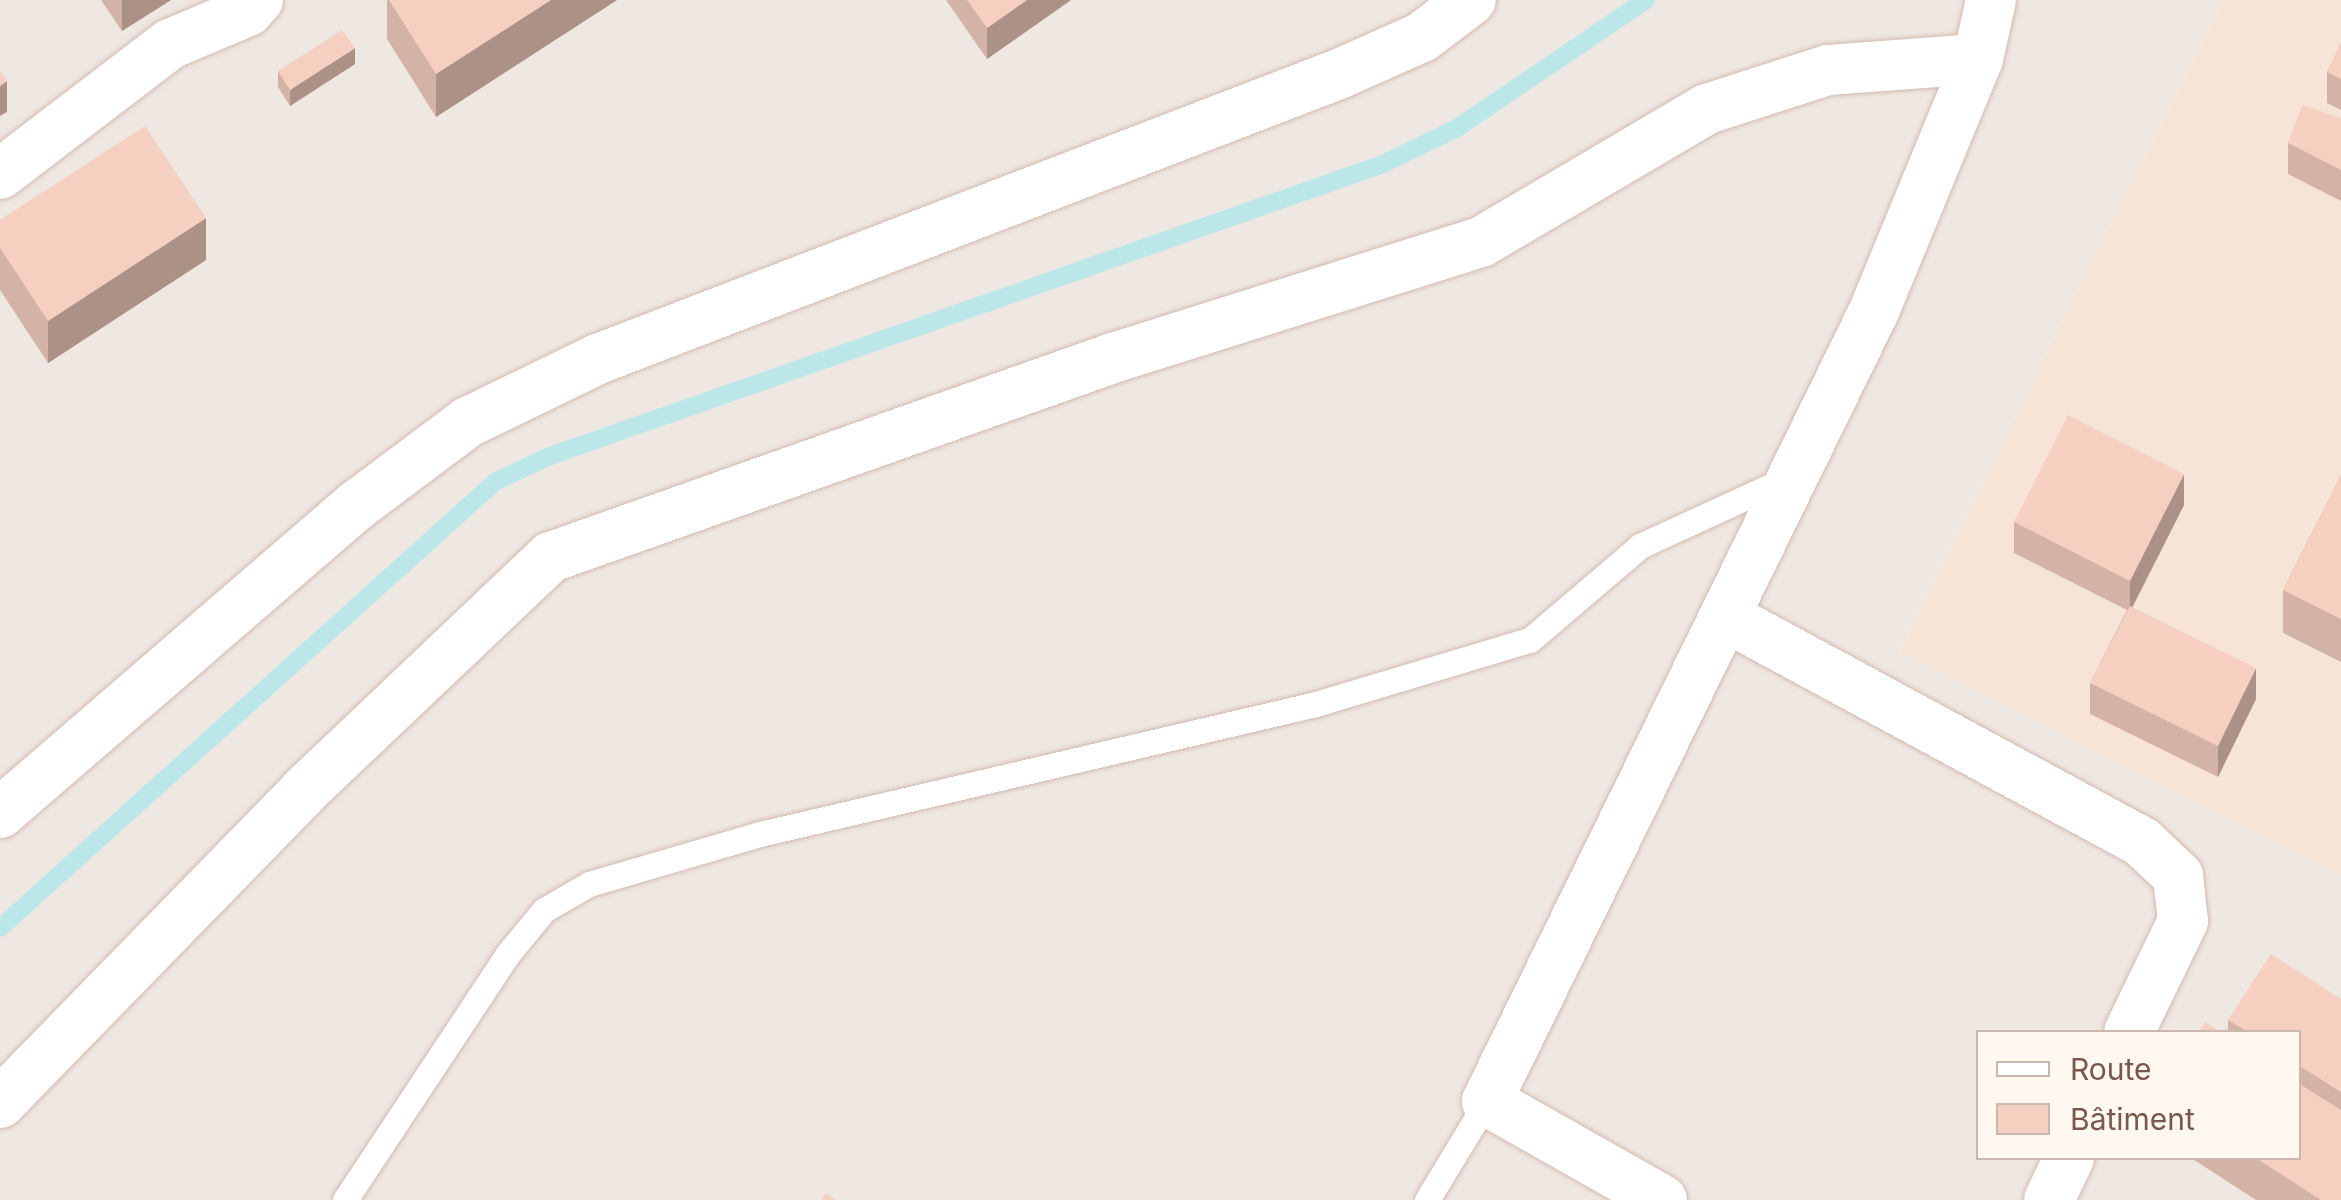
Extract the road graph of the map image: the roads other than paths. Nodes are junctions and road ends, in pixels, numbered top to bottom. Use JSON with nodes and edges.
{"nodes":[{"id":1,"x":258,"y":0,"type":"edge"},
{"id":2,"x":1472,"y":0,"type":"edge"},
{"id":3,"x":1991,"y":0,"type":"edge"},
{"id":4,"x":1978,"y":59,"type":"junction"},
{"id":5,"x":0,"y":174,"type":"edge"},
{"id":6,"x":1795,"y":475,"type":"junction"},
{"id":7,"x":1726,"y":617,"type":"junction"},
{"id":8,"x":0,"y":814,"type":"edge"},
{"id":9,"x":2130,"y":1030,"type":"edge"},
{"id":10,"x":1488,"y":1101,"type":"junction"},
{"id":11,"x":0,"y":1102,"type":"edge"},
{"id":12,"x":2068,"y":1160,"type":"edge"},
{"id":13,"x":345,"y":1200,"type":"edge"},
{"id":14,"x":1427,"y":1200,"type":"edge"},
{"id":15,"x":1662,"y":1200,"type":"edge"},
{"id":16,"x":2048,"y":1200,"type":"edge"}],
"edges":[{"from":1,"to":5,"type":"street"},
{"from":2,"to":8,"type":"street"},
{"from":3,"to":4,"type":"street"},
{"from":4,"to":6,"type":"street"},
{"from":4,"to":11,"type":"street"},
{"from":6,"to":7,"type":"street"},
{"from":6,"to":13,"type":"lane"},
{"from":7,"to":9,"type":"street"},
{"from":7,"to":10,"type":"street"},
{"from":10,"to":14,"type":"lane"},
{"from":10,"to":15,"type":"street"},
{"from":12,"to":16,"type":"street"}]}
